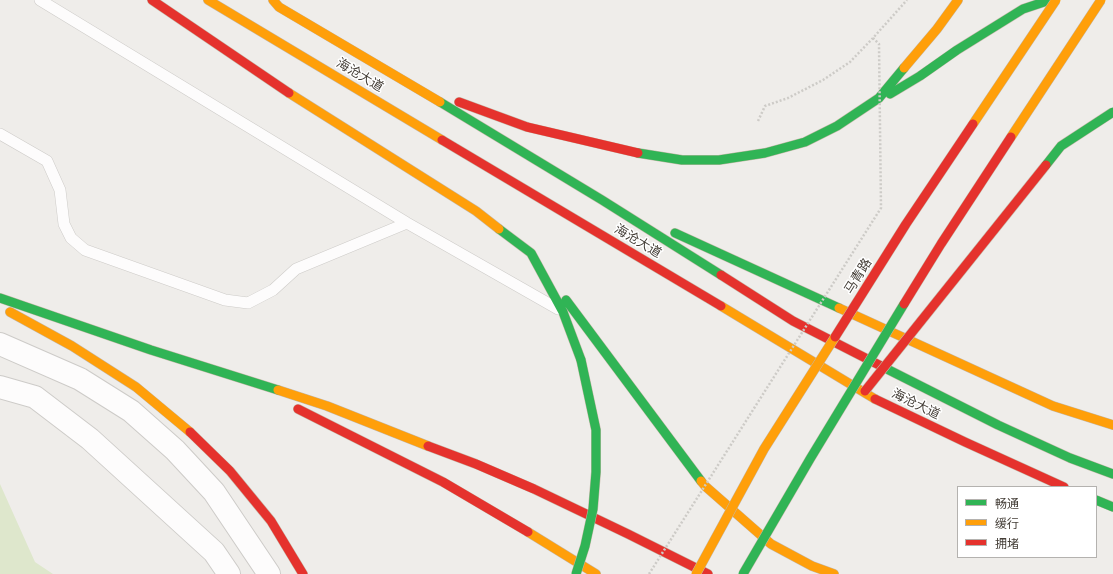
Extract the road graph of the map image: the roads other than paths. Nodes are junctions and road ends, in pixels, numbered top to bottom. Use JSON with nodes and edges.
{"nodes":[{"id":1,"x":40,"y":0,"type":"edge"},
{"id":2,"x":152,"y":0,"type":"edge"},
{"id":3,"x":208,"y":0,"type":"edge"},
{"id":4,"x":958,"y":0,"type":"edge"},
{"id":5,"x":1050,"y":0,"type":"edge"},
{"id":6,"x":1056,"y":0,"type":"edge"},
{"id":7,"x":1101,"y":0,"type":"edge"},
{"id":8,"x":274,"y":2,"type":"edge"},
{"id":9,"x":413,"y":85,"type":"junction"},
{"id":10,"x":1113,"y":112,"type":"edge"},
{"id":11,"x":853,"y":115,"type":"junction"},
{"id":12,"x":0,"y":134,"type":"edge"},
{"id":13,"x":602,"y":200,"type":"junction"},
{"id":14,"x":407,"y":223,"type":"junction"},
{"id":15,"x":531,"y":253,"type":"junction"},
{"id":16,"x":0,"y":298,"type":"edge"},
{"id":17,"x":0,"y":307,"type":"edge"},
{"id":18,"x":563,"y":312,"type":"junction"},
{"id":19,"x":0,"y":344,"type":"edge"},
{"id":20,"x":151,"y":350,"type":"junction"},
{"id":21,"x":0,"y":387,"type":"edge"},
{"id":22,"x":261,"y":394,"type":"dead end"},
{"id":23,"x":290,"y":406,"type":"dead end"},
{"id":24,"x":1113,"y":425,"type":"edge"},
{"id":25,"x":810,"y":459,"type":"junction"},
{"id":26,"x":1113,"y":474,"type":"edge"},
{"id":27,"x":1062,"y":486,"type":"edge"},
{"id":28,"x":1097,"y":500,"type":"edge"},
{"id":29,"x":1113,"y":507,"type":"edge"},
{"id":30,"x":229,"y":574,"type":"edge"},
{"id":31,"x":269,"y":574,"type":"edge"},
{"id":32,"x":303,"y":574,"type":"edge"},
{"id":33,"x":576,"y":574,"type":"edge"},
{"id":34,"x":596,"y":574,"type":"edge"},
{"id":35,"x":696,"y":574,"type":"edge"},
{"id":36,"x":708,"y":574,"type":"edge"},
{"id":37,"x":743,"y":574,"type":"edge"},
{"id":38,"x":834,"y":574,"type":"edge"}],
"edges":[{"from":1,"to":14,"type":"lane"},
{"from":2,"to":15,"type":"highway"},
{"from":3,"to":27,"type":"highway","name":"海沧大道"},
{"from":4,"to":11,"type":"highway"},
{"from":5,"to":11,"type":"highway"},
{"from":6,"to":35,"type":"highway","name":"马青路","bridge":true},
{"from":7,"to":25,"type":"highway","bridge":true},
{"from":8,"to":9,"type":"highway","name":"海沧大道"},
{"from":9,"to":11,"type":"highway"},
{"from":9,"to":13,"type":"highway","name":"海沧大道"},
{"from":10,"to":25,"type":"highway","bridge":true},
{"from":12,"to":14,"type":"lane"},
{"from":13,"to":24,"type":"highway"},
{"from":13,"to":26,"type":"highway","name":"海沧大道"},
{"from":14,"to":18,"type":"lane"},
{"from":15,"to":18,"type":"highway"},
{"from":15,"to":38,"type":"highway"},
{"from":16,"to":20,"type":"highway"},
{"from":17,"to":32,"type":"highway"},
{"from":18,"to":33,"type":"highway","bridge":true},
{"from":19,"to":31,"type":"street"},
{"from":20,"to":22,"type":"highway"},
{"from":20,"to":36,"type":"highway"},
{"from":21,"to":30,"type":"street"},
{"from":23,"to":34,"type":"highway"},
{"from":25,"to":37,"type":"highway","bridge":true},
{"from":28,"to":29,"type":"highway"}]}
